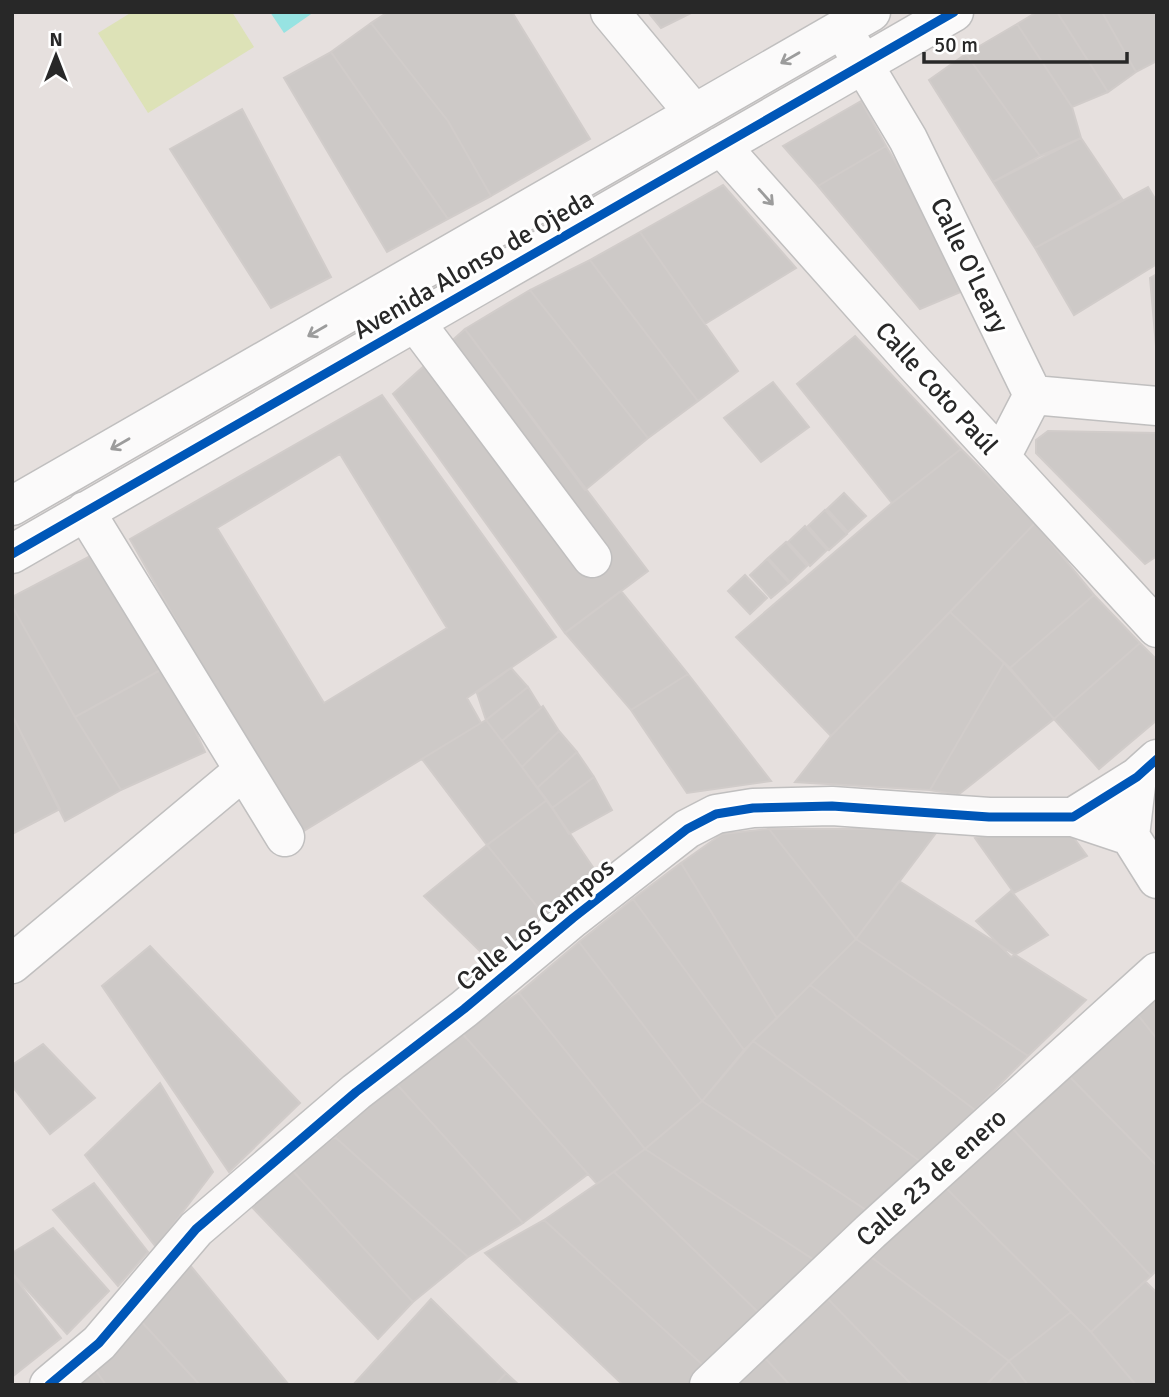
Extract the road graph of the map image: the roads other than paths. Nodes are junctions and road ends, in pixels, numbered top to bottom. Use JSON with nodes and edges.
{"nodes":[{"id":1,"x":610,"y":12,"type":"edge"},
{"id":2,"x":954,"y":12,"type":"edge"},
{"id":3,"x":848,"y":18,"type":"edge"},
{"id":4,"x":864,"y":64,"type":"junction"},
{"id":5,"x":694,"y":113,"type":"junction"},
{"id":6,"x":721,"y":146,"type":"junction"},
{"id":7,"x":415,"y":322,"type":"junction"},
{"id":8,"x":1033,"y":395,"type":"junction"},
{"id":9,"x":1157,"y":406,"type":"edge"},
{"id":10,"x":1001,"y":457,"type":"junction"},
{"id":11,"x":12,"y":506,"type":"edge"},
{"id":12,"x":85,"y":512,"type":"junction"},
{"id":13,"x":12,"y":554,"type":"edge"},
{"id":14,"x":592,"y":558,"type":"dead end"},
{"id":15,"x":1157,"y":628,"type":"edge"},
{"id":16,"x":1147,"y":768,"type":"edge"},
{"id":17,"x":243,"y":771,"type":"junction"},
{"id":18,"x":1073,"y":817,"type":"junction"},
{"id":19,"x":1130,"y":836,"type":"junction"},
{"id":20,"x":285,"y":837,"type":"dead end"},
{"id":21,"x":1157,"y":879,"type":"edge"},
{"id":22,"x":12,"y":964,"type":"edge"},
{"id":23,"x":1157,"y":972,"type":"edge"},
{"id":24,"x":49,"y":1385,"type":"edge"},
{"id":25,"x":709,"y":1385,"type":"edge"}],
"edges":[{"from":1,"to":5,"type":"street"},
{"from":2,"to":4,"type":"street","name":"Avenida Alonso de Ojeda"},
{"from":3,"to":4,"type":"street","name":"Calle O'Leary"},
{"from":3,"to":5,"type":"street","name":"Avenida Alonso de Ojeda","one_way":true},
{"from":4,"to":6,"type":"street","name":"Avenida Alonso de Ojeda"},
{"from":4,"to":8,"type":"street","name":"Calle O'Leary"},
{"from":5,"to":11,"type":"street","name":"Avenida Alonso de Ojeda","one_way":true},
{"from":6,"to":7,"type":"street","name":"Avenida Alonso de Ojeda"},
{"from":6,"to":10,"type":"street","name":"Calle Coto Paúl","one_way":true},
{"from":7,"to":12,"type":"street","name":"Avenida Alonso de Ojeda"},
{"from":7,"to":14,"type":"street"},
{"from":8,"to":9,"type":"street"},
{"from":8,"to":10,"type":"street"},
{"from":10,"to":15,"type":"street","name":"Calle Coto Paúl"},
{"from":12,"to":13,"type":"street","name":"Avenida Alonso de Ojeda"},
{"from":12,"to":17,"type":"street"},
{"from":16,"to":18,"type":"street"},
{"from":16,"to":19,"type":"street"},
{"from":17,"to":20,"type":"street"},
{"from":17,"to":22,"type":"street"},
{"from":18,"to":19,"type":"street"},
{"from":18,"to":24,"type":"street","name":"Calle Los Campos"},
{"from":19,"to":21,"type":"street"},
{"from":23,"to":25,"type":"street","name":"Calle 23 de enero"}]}
